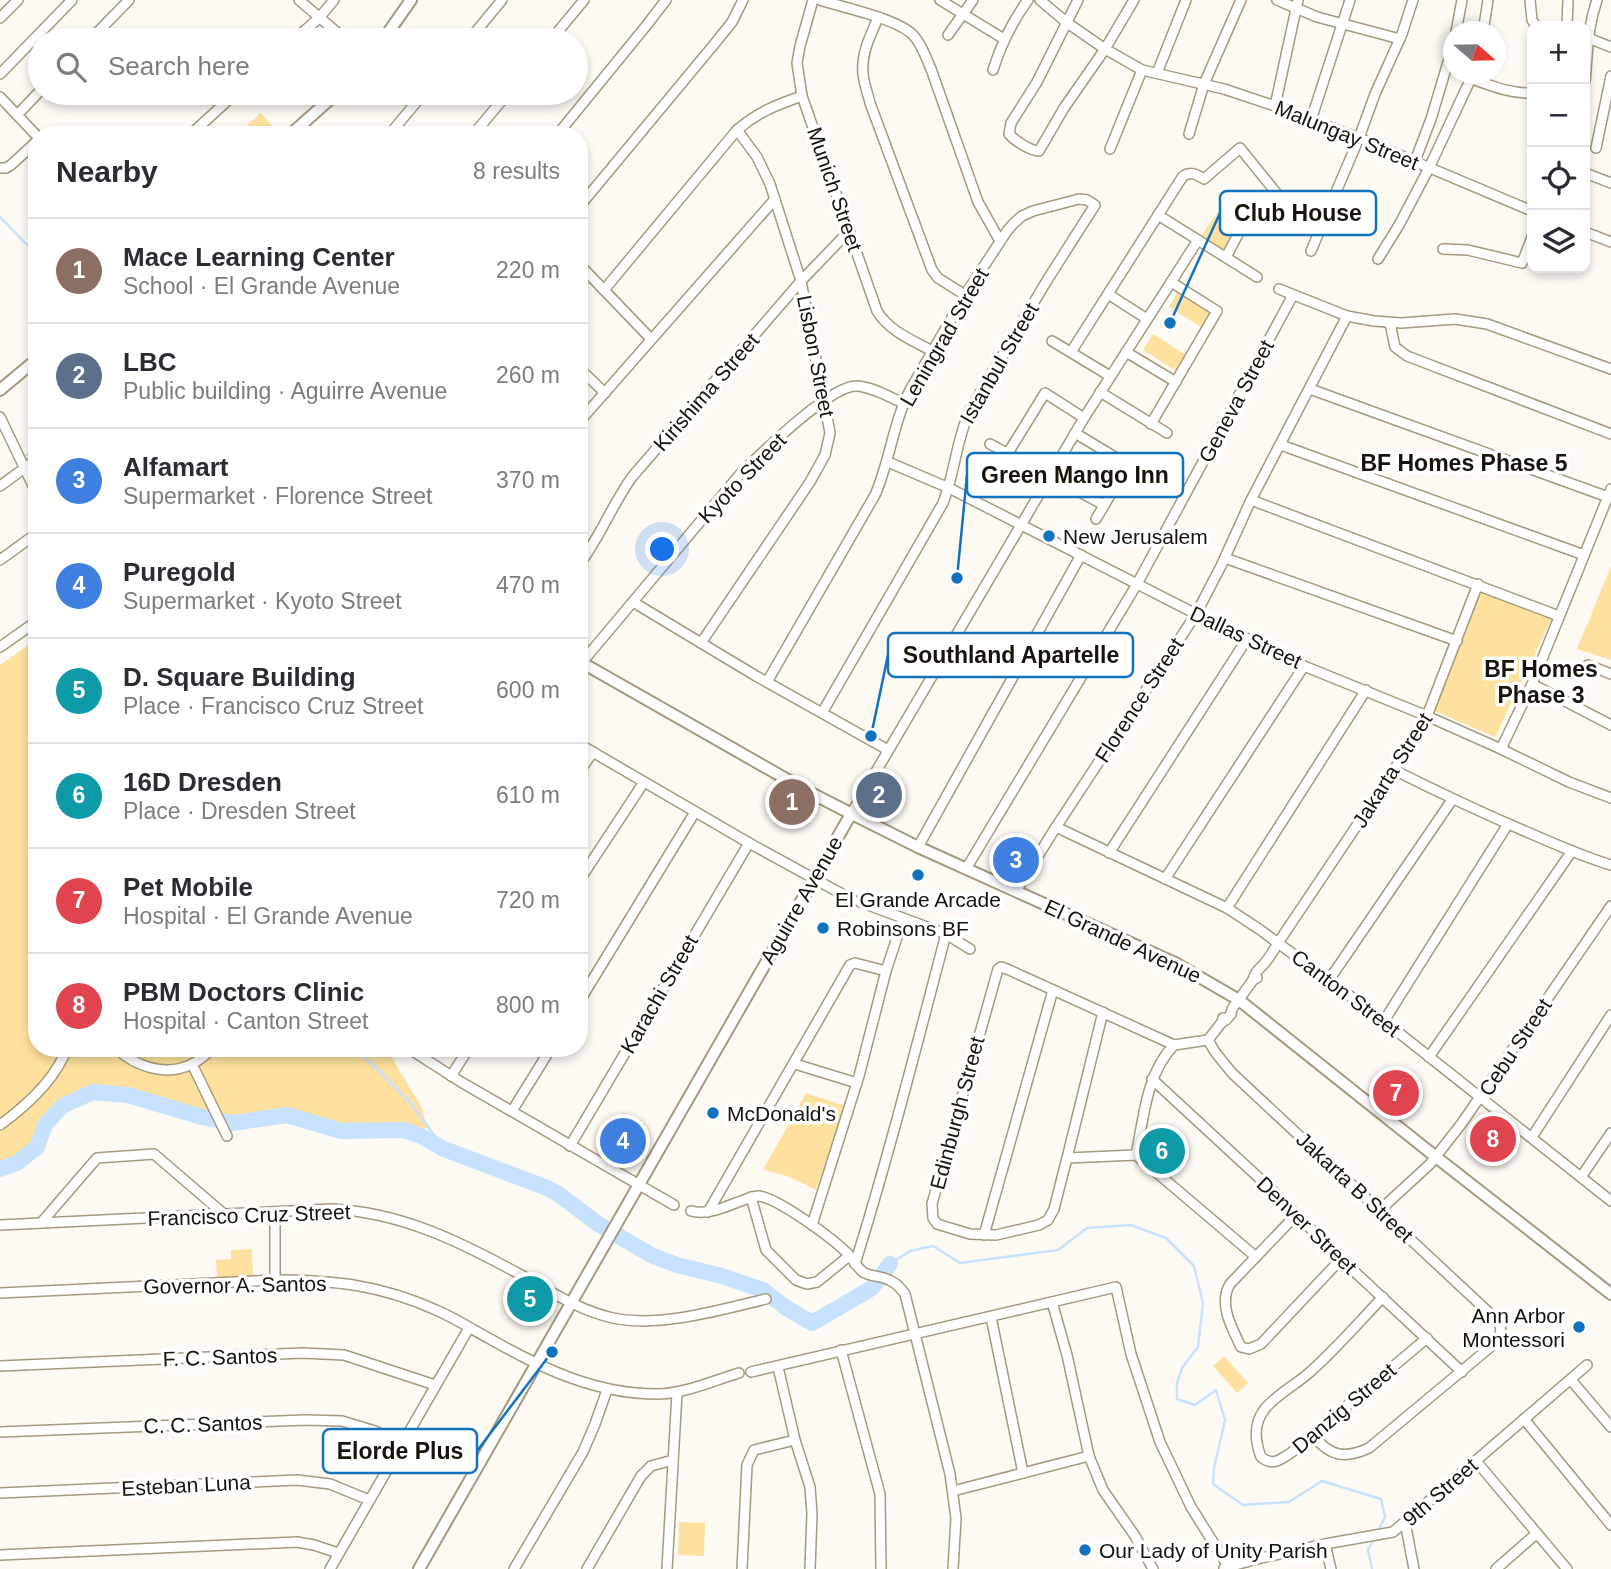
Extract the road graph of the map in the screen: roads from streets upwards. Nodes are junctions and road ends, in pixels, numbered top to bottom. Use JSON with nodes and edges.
{"nodes":[{"id":1,"x":18,"y":0,"type":"edge"},
{"id":2,"x":72,"y":0,"type":"edge"},
{"id":3,"x":129,"y":0,"type":"edge"},
{"id":4,"x":299,"y":0,"type":"edge"},
{"id":5,"x":334,"y":0,"type":"edge"},
{"id":6,"x":411,"y":0,"type":"edge"},
{"id":7,"x":502,"y":0,"type":"edge"},
{"id":8,"x":584,"y":0,"type":"edge"},
{"id":9,"x":666,"y":0,"type":"edge"},
{"id":10,"x":743,"y":0,"type":"edge"},
{"id":11,"x":813,"y":0,"type":"edge"},
{"id":12,"x":820,"y":0,"type":"edge"},
{"id":13,"x":940,"y":0,"type":"edge"},
{"id":14,"x":973,"y":0,"type":"edge"},
{"id":15,"x":1028,"y":0,"type":"edge"},
{"id":16,"x":1040,"y":0,"type":"edge"},
{"id":17,"x":1078,"y":0,"type":"edge"},
{"id":18,"x":1134,"y":0,"type":"edge"},
{"id":19,"x":1186,"y":0,"type":"edge"},
{"id":20,"x":1241,"y":0,"type":"edge"},
{"id":21,"x":1277,"y":0,"type":"edge"},
{"id":22,"x":1350,"y":0,"type":"edge"},
{"id":23,"x":1413,"y":0,"type":"edge"},
{"id":24,"x":1462,"y":0,"type":"edge"},
{"id":25,"x":1488,"y":0,"type":"edge"},
{"id":26,"x":1530,"y":0,"type":"edge"},
{"id":27,"x":1568,"y":0,"type":"edge"},
{"id":28,"x":1597,"y":0,"type":"edge"},
{"id":29,"x":1297,"y":4,"type":"edge"},
{"id":30,"x":964,"y":15,"type":"junction"},
{"id":31,"x":0,"y":18,"type":"edge"},
{"id":32,"x":319,"y":18,"type":"junction"},
{"id":33,"x":878,"y":18,"type":"junction"},
{"id":34,"x":1458,"y":21,"type":"edge"},
{"id":35,"x":1485,"y":21,"type":"edge"},
{"id":36,"x":1533,"y":21,"type":"edge"},
{"id":37,"x":1567,"y":21,"type":"edge"},
{"id":38,"x":1066,"y":22,"type":"junction"},
{"id":39,"x":1343,"y":25,"type":"junction"},
{"id":40,"x":45,"y":28,"type":"edge"},
{"id":41,"x":102,"y":28,"type":"edge"},
{"id":42,"x":308,"y":28,"type":"edge"},
{"id":43,"x":331,"y":28,"type":"edge"},
{"id":44,"x":391,"y":28,"type":"edge"},
{"id":45,"x":478,"y":28,"type":"edge"},
{"id":46,"x":561,"y":28,"type":"edge"},
{"id":47,"x":1590,"y":30,"type":"edge"},
{"id":48,"x":948,"y":36,"type":"dead end"},
{"id":49,"x":1004,"y":39,"type":"junction"},
{"id":50,"x":1400,"y":39,"type":"junction"},
{"id":51,"x":1590,"y":39,"type":"edge"},
{"id":52,"x":28,"y":45,"type":"edge"},
{"id":53,"x":1611,"y":47,"type":"edge"},
{"id":54,"x":1105,"y":49,"type":"junction"},
{"id":55,"x":1142,"y":69,"type":"junction"},
{"id":56,"x":993,"y":70,"type":"dead end"},
{"id":57,"x":1157,"y":73,"type":"junction"},
{"id":58,"x":0,"y":74,"type":"edge"},
{"id":59,"x":1611,"y":76,"type":"edge"},
{"id":60,"x":1443,"y":78,"type":"edge"},
{"id":61,"x":1204,"y":84,"type":"junction"},
{"id":62,"x":1468,"y":84,"type":"edge"},
{"id":63,"x":1490,"y":84,"type":"edge"},
{"id":64,"x":1527,"y":93,"type":"edge"},
{"id":65,"x":802,"y":96,"type":"junction"},
{"id":66,"x":0,"y":97,"type":"edge"},
{"id":67,"x":588,"y":97,"type":"edge"},
{"id":68,"x":28,"y":104,"type":"edge"},
{"id":69,"x":223,"y":105,"type":"edge"},
{"id":70,"x":324,"y":105,"type":"edge"},
{"id":71,"x":414,"y":105,"type":"edge"},
{"id":72,"x":498,"y":105,"type":"edge"},
{"id":73,"x":581,"y":105,"type":"edge"},
{"id":74,"x":1275,"y":106,"type":"junction"},
{"id":75,"x":17,"y":115,"type":"junction"},
{"id":76,"x":1311,"y":120,"type":"junction"},
{"id":77,"x":200,"y":126,"type":"edge"},
{"id":78,"x":300,"y":126,"type":"edge"},
{"id":79,"x":396,"y":126,"type":"edge"},
{"id":80,"x":480,"y":126,"type":"edge"},
{"id":81,"x":564,"y":126,"type":"edge"},
{"id":82,"x":28,"y":127,"type":"edge"},
{"id":83,"x":737,"y":130,"type":"junction"},
{"id":84,"x":1189,"y":134,"type":"dead end"},
{"id":85,"x":1359,"y":138,"type":"junction"},
{"id":86,"x":1596,"y":148,"type":"dead end"},
{"id":87,"x":28,"y":149,"type":"edge"},
{"id":88,"x":1110,"y":149,"type":"dead end"},
{"id":89,"x":1415,"y":161,"type":"junction"},
{"id":90,"x":0,"y":168,"type":"edge"},
{"id":91,"x":1429,"y":168,"type":"junction"},
{"id":92,"x":1590,"y":175,"type":"edge"},
{"id":93,"x":1611,"y":183,"type":"edge"},
{"id":94,"x":588,"y":196,"type":"edge"},
{"id":95,"x":775,"y":200,"type":"junction"},
{"id":96,"x":1095,"y":205,"type":"joint"},
{"id":97,"x":1530,"y":210,"type":"edge"},
{"id":98,"x":1158,"y":215,"type":"junction"},
{"id":99,"x":850,"y":230,"type":"junction"},
{"id":100,"x":1590,"y":234,"type":"edge"},
{"id":101,"x":1198,"y":240,"type":"junction"},
{"id":102,"x":1000,"y":241,"type":"junction"},
{"id":103,"x":1611,"y":242,"type":"edge"},
{"id":104,"x":1443,"y":249,"type":"dead end"},
{"id":105,"x":1527,"y":250,"type":"edge"},
{"id":106,"x":1311,"y":251,"type":"dead end"},
{"id":107,"x":1226,"y":257,"type":"junction"},
{"id":108,"x":1378,"y":259,"type":"dead end"},
{"id":109,"x":588,"y":273,"type":"edge"},
{"id":110,"x":1257,"y":277,"type":"dead end"},
{"id":111,"x":801,"y":281,"type":"junction"},
{"id":112,"x":1171,"y":282,"type":"junction"},
{"id":113,"x":1279,"y":289,"type":"dead end"},
{"id":114,"x":604,"y":290,"type":"junction"},
{"id":115,"x":1108,"y":294,"type":"junction"},
{"id":116,"x":965,"y":295,"type":"junction"},
{"id":117,"x":1293,"y":295,"type":"junction"},
{"id":118,"x":1347,"y":316,"type":"junction"},
{"id":119,"x":1147,"y":319,"type":"junction"},
{"id":120,"x":1390,"y":323,"type":"junction"},
{"id":121,"x":651,"y":339,"type":"junction"},
{"id":122,"x":1052,"y":341,"type":"dead end"},
{"id":123,"x":932,"y":351,"type":"junction"},
{"id":124,"x":1071,"y":352,"type":"junction"},
{"id":125,"x":1126,"y":352,"type":"junction"},
{"id":126,"x":28,"y":367,"type":"edge"},
{"id":127,"x":1611,"y":369,"type":"edge"},
{"id":128,"x":1110,"y":376,"type":"junction"},
{"id":129,"x":588,"y":377,"type":"edge"},
{"id":130,"x":1176,"y":382,"type":"junction"},
{"id":131,"x":1310,"y":389,"type":"junction"},
{"id":132,"x":0,"y":390,"type":"edge"},
{"id":133,"x":1100,"y":392,"type":"junction"},
{"id":134,"x":605,"y":393,"type":"junction"},
{"id":135,"x":824,"y":400,"type":"junction"},
{"id":136,"x":903,"y":403,"type":"junction"},
{"id":137,"x":588,"y":412,"type":"edge"},
{"id":138,"x":0,"y":418,"type":"edge"},
{"id":139,"x":1084,"y":418,"type":"junction"},
{"id":140,"x":1151,"y":424,"type":"junction"},
{"id":141,"x":1075,"y":433,"type":"junction"},
{"id":142,"x":1167,"y":433,"type":"dead end"},
{"id":143,"x":1611,"y":434,"type":"edge"},
{"id":144,"x":990,"y":444,"type":"dead end"},
{"id":145,"x":1281,"y":445,"type":"junction"},
{"id":146,"x":1007,"y":453,"type":"junction"},
{"id":147,"x":888,"y":462,"type":"junction"},
{"id":148,"x":28,"y":465,"type":"edge"},
{"id":149,"x":24,"y":468,"type":"junction"},
{"id":150,"x":28,"y":476,"type":"edge"},
{"id":151,"x":1049,"y":476,"type":"junction"},
{"id":152,"x":0,"y":486,"type":"edge"},
{"id":153,"x":949,"y":488,"type":"junction"},
{"id":154,"x":1609,"y":493,"type":"edge"},
{"id":155,"x":1251,"y":500,"type":"junction"},
{"id":156,"x":1104,"y":505,"type":"junction"},
{"id":157,"x":1096,"y":519,"type":"dead end"},
{"id":158,"x":1021,"y":524,"type":"junction"},
{"id":159,"x":28,"y":540,"type":"edge"},
{"id":160,"x":588,"y":553,"type":"edge"},
{"id":161,"x":1081,"y":555,"type":"junction"},
{"id":162,"x":1584,"y":555,"type":"junction"},
{"id":163,"x":1225,"y":558,"type":"junction"},
{"id":164,"x":0,"y":560,"type":"edge"},
{"id":165,"x":1137,"y":584,"type":"junction"},
{"id":166,"x":1478,"y":584,"type":"junction"},
{"id":167,"x":633,"y":603,"type":"junction"},
{"id":168,"x":1196,"y":614,"type":"junction"},
{"id":169,"x":1559,"y":616,"type":"junction"},
{"id":170,"x":28,"y":627,"type":"edge"},
{"id":171,"x":1247,"y":639,"type":"junction"},
{"id":172,"x":1457,"y":641,"type":"junction"},
{"id":173,"x":701,"y":643,"type":"junction"},
{"id":174,"x":0,"y":647,"type":"edge"},
{"id":175,"x":588,"y":655,"type":"edge"},
{"id":176,"x":588,"y":665,"type":"edge"},
{"id":177,"x":1588,"y":665,"type":"dead end"},
{"id":178,"x":1304,"y":666,"type":"junction"},
{"id":179,"x":1611,"y":674,"type":"edge"},
{"id":180,"x":767,"y":682,"type":"junction"},
{"id":181,"x":1532,"y":684,"type":"junction"},
{"id":182,"x":1366,"y":690,"type":"junction"},
{"id":183,"x":822,"y":713,"type":"junction"},
{"id":184,"x":1427,"y":716,"type":"junction"},
{"id":185,"x":1611,"y":724,"type":"edge"},
{"id":186,"x":588,"y":749,"type":"edge"},
{"id":187,"x":1501,"y":749,"type":"junction"},
{"id":188,"x":888,"y":750,"type":"junction"},
{"id":189,"x":593,"y":752,"type":"junction"},
{"id":190,"x":588,"y":759,"type":"edge"},
{"id":191,"x":1394,"y":770,"type":"junction"},
{"id":192,"x":644,"y":782,"type":"junction"},
{"id":193,"x":1611,"y":798,"type":"edge"},
{"id":194,"x":1452,"y":800,"type":"junction"},
{"id":195,"x":695,"y":812,"type":"junction"},
{"id":196,"x":851,"y":814,"type":"junction"},
{"id":197,"x":1508,"y":824,"type":"junction"},
{"id":198,"x":1056,"y":827,"type":"junction"},
{"id":199,"x":748,"y":843,"type":"junction"},
{"id":200,"x":918,"y":847,"type":"junction"},
{"id":201,"x":1572,"y":851,"type":"junction"},
{"id":202,"x":1109,"y":853,"type":"junction"},
{"id":203,"x":1611,"y":865,"type":"edge"},
{"id":204,"x":588,"y":867,"type":"edge"},
{"id":205,"x":966,"y":869,"type":"junction"},
{"id":206,"x":813,"y":879,"type":"junction"},
{"id":207,"x":1165,"y":879,"type":"junction"},
{"id":208,"x":1016,"y":891,"type":"junction"},
{"id":209,"x":1611,"y":906,"type":"edge"},
{"id":210,"x":1227,"y":908,"type":"junction"},
{"id":211,"x":903,"y":919,"type":"junction"},
{"id":212,"x":946,"y":934,"type":"junction"},
{"id":213,"x":1278,"y":943,"type":"junction"},
{"id":214,"x":970,"y":949,"type":"dead end"},
{"id":215,"x":886,"y":971,"type":"junction"},
{"id":216,"x":1329,"y":980,"type":"junction"},
{"id":217,"x":588,"y":987,"type":"edge"},
{"id":218,"x":1053,"y":990,"type":"junction"},
{"id":219,"x":1236,"y":1005,"type":"junction"},
{"id":220,"x":1103,"y":1012,"type":"junction"},
{"id":221,"x":1611,"y":1015,"type":"edge"},
{"id":222,"x":1384,"y":1021,"type":"junction"},
{"id":223,"x":1208,"y":1040,"type":"junction"},
{"id":224,"x":1174,"y":1045,"type":"junction"},
{"id":225,"x":1429,"y":1056,"type":"junction"},
{"id":226,"x":64,"y":1057,"type":"edge"},
{"id":227,"x":126,"y":1057,"type":"edge"},
{"id":228,"x":202,"y":1057,"type":"edge"},
{"id":229,"x":422,"y":1057,"type":"edge"},
{"id":230,"x":463,"y":1057,"type":"edge"},
{"id":231,"x":545,"y":1057,"type":"edge"},
{"id":232,"x":192,"y":1064,"type":"junction"},
{"id":233,"x":794,"y":1064,"type":"junction"},
{"id":234,"x":451,"y":1076,"type":"junction"},
{"id":235,"x":1152,"y":1079,"type":"junction"},
{"id":236,"x":857,"y":1083,"type":"junction"},
{"id":237,"x":1480,"y":1098,"type":"junction"},
{"id":238,"x":512,"y":1111,"type":"junction"},
{"id":239,"x":0,"y":1125,"type":"edge"},
{"id":240,"x":225,"y":1132,"type":"dead end"},
{"id":241,"x":1611,"y":1133,"type":"edge"},
{"id":242,"x":1532,"y":1137,"type":"junction"},
{"id":243,"x":570,"y":1146,"type":"junction"},
{"id":244,"x":1136,"y":1155,"type":"junction"},
{"id":245,"x":1436,"y":1157,"type":"junction"},
{"id":246,"x":1067,"y":1158,"type":"junction"},
{"id":247,"x":1581,"y":1177,"type":"junction"},
{"id":248,"x":639,"y":1185,"type":"junction"},
{"id":249,"x":751,"y":1197,"type":"junction"},
{"id":250,"x":1611,"y":1201,"type":"edge"},
{"id":251,"x":674,"y":1205,"type":"dead end"},
{"id":252,"x":1380,"y":1210,"type":"junction"},
{"id":253,"x":691,"y":1211,"type":"dead end"},
{"id":254,"x":708,"y":1212,"type":"junction"},
{"id":255,"x":275,"y":1213,"type":"junction"},
{"id":256,"x":225,"y":1215,"type":"junction"},
{"id":257,"x":1296,"y":1216,"type":"junction"},
{"id":258,"x":41,"y":1223,"type":"junction"},
{"id":259,"x":0,"y":1225,"type":"edge"},
{"id":260,"x":812,"y":1225,"type":"junction"},
{"id":261,"x":984,"y":1235,"type":"junction"},
{"id":262,"x":1255,"y":1257,"type":"junction"},
{"id":263,"x":1341,"y":1259,"type":"junction"},
{"id":264,"x":852,"y":1260,"type":"junction"},
{"id":265,"x":275,"y":1280,"type":"junction"},
{"id":266,"x":0,"y":1293,"type":"edge"},
{"id":267,"x":1611,"y":1294,"type":"edge"},
{"id":268,"x":1383,"y":1297,"type":"junction"},
{"id":269,"x":766,"y":1299,"type":"dead end"},
{"id":270,"x":571,"y":1302,"type":"junction"},
{"id":271,"x":1052,"y":1302,"type":"junction"},
{"id":272,"x":991,"y":1317,"type":"junction"},
{"id":273,"x":469,"y":1328,"type":"junction"},
{"id":274,"x":916,"y":1334,"type":"junction"},
{"id":275,"x":1427,"y":1338,"type":"junction"},
{"id":276,"x":841,"y":1350,"type":"junction"},
{"id":277,"x":536,"y":1364,"type":"junction"},
{"id":278,"x":1587,"y":1365,"type":"dead end"},
{"id":279,"x":0,"y":1366,"type":"edge"},
{"id":280,"x":778,"y":1367,"type":"junction"},
{"id":281,"x":1461,"y":1372,"type":"junction"},
{"id":282,"x":739,"y":1373,"type":"dead end"},
{"id":283,"x":751,"y":1373,"type":"dead end"},
{"id":284,"x":1570,"y":1380,"type":"junction"},
{"id":285,"x":435,"y":1385,"type":"junction"},
{"id":286,"x":607,"y":1390,"type":"junction"},
{"id":287,"x":677,"y":1393,"type":"junction"},
{"id":288,"x":1524,"y":1419,"type":"junction"},
{"id":289,"x":1611,"y":1427,"type":"edge"},
{"id":290,"x":0,"y":1432,"type":"edge"},
{"id":291,"x":1312,"y":1435,"type":"junction"},
{"id":292,"x":794,"y":1440,"type":"junction"},
{"id":293,"x":402,"y":1444,"type":"junction"},
{"id":294,"x":1089,"y":1456,"type":"junction"},
{"id":295,"x":673,"y":1460,"type":"junction"},
{"id":296,"x":1476,"y":1461,"type":"junction"},
{"id":297,"x":1023,"y":1474,"type":"junction"},
{"id":298,"x":953,"y":1491,"type":"junction"},
{"id":299,"x":0,"y":1493,"type":"edge"},
{"id":300,"x":369,"y":1500,"type":"junction"},
{"id":301,"x":1405,"y":1522,"type":"junction"},
{"id":302,"x":1611,"y":1525,"type":"edge"},
{"id":303,"x":1536,"y":1534,"type":"junction"},
{"id":304,"x":1325,"y":1544,"type":"junction"},
{"id":305,"x":338,"y":1553,"type":"junction"},
{"id":306,"x":0,"y":1555,"type":"edge"},
{"id":307,"x":588,"y":1568,"type":"edge"},
{"id":308,"x":1225,"y":1568,"type":"edge"},
{"id":309,"x":330,"y":1569,"type":"edge"},
{"id":310,"x":419,"y":1569,"type":"edge"},
{"id":311,"x":514,"y":1569,"type":"edge"},
{"id":312,"x":667,"y":1569,"type":"edge"},
{"id":313,"x":742,"y":1569,"type":"edge"},
{"id":314,"x":810,"y":1569,"type":"edge"},
{"id":315,"x":881,"y":1569,"type":"edge"},
{"id":316,"x":953,"y":1569,"type":"edge"},
{"id":317,"x":1153,"y":1569,"type":"edge"},
{"id":318,"x":1331,"y":1569,"type":"edge"},
{"id":319,"x":1414,"y":1569,"type":"edge"},
{"id":320,"x":1496,"y":1569,"type":"edge"},
{"id":321,"x":1567,"y":1569,"type":"edge"}],
"edges":[{"from":1,"to":31,"type":"street"},
{"from":2,"to":40,"type":"street"},
{"from":3,"to":41,"type":"street"},
{"from":4,"to":32,"type":"street"},
{"from":5,"to":32,"type":"street"},
{"from":6,"to":44,"type":"street"},
{"from":7,"to":45,"type":"street"},
{"from":8,"to":46,"type":"street"},
{"from":9,"to":67,"type":"street"},
{"from":10,"to":94,"type":"street"},
{"from":11,"to":65,"type":"street","name":"Munich Street"},
{"from":12,"to":33,"type":"street"},
{"from":13,"to":30,"type":"street"},
{"from":14,"to":30,"type":"street"},
{"from":15,"to":49,"type":"street"},
{"from":16,"to":38,"type":"street","name":"Malungay Street"},
{"from":17,"to":38,"type":"street"},
{"from":18,"to":54,"type":"street"},
{"from":19,"to":57,"type":"street"},
{"from":20,"to":61,"type":"street"},
{"from":21,"to":29,"type":"street"},
{"from":22,"to":39,"type":"street"},
{"from":23,"to":50,"type":"street"},
{"from":24,"to":34,"type":"street"},
{"from":25,"to":35,"type":"street"},
{"from":26,"to":36,"type":"street"},
{"from":27,"to":37,"type":"street"},
{"from":28,"to":47,"type":"street"},
{"from":29,"to":39,"type":"street"},
{"from":29,"to":74,"type":"street"},
{"from":30,"to":48,"type":"street"},
{"from":30,"to":49,"type":"street"},
{"from":32,"to":42,"type":"street"},
{"from":32,"to":43,"type":"street"},
{"from":33,"to":102,"type":"street"},
{"from":33,"to":116,"type":"street"},
{"from":38,"to":54,"type":"street","name":"Malungay Street"},
{"from":38,"to":54,"type":"street"},
{"from":39,"to":50,"type":"street"},
{"from":39,"to":76,"type":"street"},
{"from":49,"to":56,"type":"street"},
{"from":50,"to":85,"type":"street"},
{"from":51,"to":53,"type":"street"},
{"from":52,"to":58,"type":"street"},
{"from":54,"to":55,"type":"street","name":"Malungay Street"},
{"from":55,"to":57,"type":"street","name":"Malungay Street"},
{"from":55,"to":88,"type":"street"},
{"from":57,"to":61,"type":"street","name":"Malungay Street"},
{"from":59,"to":86,"type":"street"},
{"from":60,"to":89,"type":"street"},
{"from":61,"to":74,"type":"street","name":"Malungay Street"},
{"from":61,"to":84,"type":"street"},
{"from":62,"to":91,"type":"street"},
{"from":63,"to":64,"type":"street"},
{"from":65,"to":83,"type":"street"},
{"from":65,"to":99,"type":"street","name":"Munich Street"},
{"from":66,"to":75,"type":"street"},
{"from":68,"to":75,"type":"street"},
{"from":69,"to":77,"type":"street"},
{"from":70,"to":78,"type":"street"},
{"from":71,"to":79,"type":"street"},
{"from":72,"to":80,"type":"street"},
{"from":73,"to":81,"type":"street"},
{"from":74,"to":76,"type":"street","name":"Malungay Street"},
{"from":75,"to":82,"type":"street"},
{"from":76,"to":85,"type":"street","name":"Malungay Street"},
{"from":83,"to":95,"type":"street","name":"Lisbon Street"},
{"from":83,"to":114,"type":"street"},
{"from":85,"to":89,"type":"street","name":"Malungay Street"},
{"from":85,"to":106,"type":"street"},
{"from":87,"to":90,"type":"street"},
{"from":89,"to":91,"type":"street","name":"Malungay Street"},
{"from":91,"to":97,"type":"street","name":"Malungay Street"},
{"from":91,"to":108,"type":"street"},
{"from":92,"to":93,"type":"street"},
{"from":95,"to":111,"type":"street","name":"Lisbon Street"},
{"from":95,"to":121,"type":"street"},
{"from":96,"to":102,"type":"street","name":"Leningrad Street"},
{"from":96,"to":153,"type":"street","name":"Istanbul Street"},
{"from":98,"to":101,"type":"street"},
{"from":98,"to":107,"type":"street"},
{"from":98,"to":115,"type":"street"},
{"from":99,"to":111,"type":"street","name":"Kirishima Street"},
{"from":99,"to":123,"type":"street","name":"Munich Street"},
{"from":100,"to":103,"type":"street"},
{"from":101,"to":107,"type":"street"},
{"from":101,"to":112,"type":"street","name":"Aguirre Avenue"},
{"from":102,"to":116,"type":"street","name":"Leningrad Street"},
{"from":104,"to":105,"type":"street"},
{"from":107,"to":110,"type":"street"},
{"from":109,"to":114,"type":"street"},
{"from":111,"to":135,"type":"street","name":"Lisbon Street"},
{"from":111,"to":160,"type":"street","name":"Kirishima Street"},
{"from":112,"to":119,"type":"street","name":"Aguirre Avenue"},
{"from":112,"to":130,"type":"street"},
{"from":113,"to":117,"type":"street"},
{"from":114,"to":121,"type":"street"},
{"from":115,"to":119,"type":"street"},
{"from":115,"to":124,"type":"street"},
{"from":116,"to":123,"type":"street","name":"Leningrad Street"},
{"from":117,"to":118,"type":"street"},
{"from":117,"to":165,"type":"street","name":"Geneva Street"},
{"from":118,"to":120,"type":"street"},
{"from":118,"to":131,"type":"street","name":"Florence Street"},
{"from":119,"to":125,"type":"street","name":"Aguirre Avenue"},
{"from":120,"to":127,"type":"street"},
{"from":120,"to":143,"type":"street"},
{"from":121,"to":134,"type":"street"},
{"from":122,"to":124,"type":"street"},
{"from":123,"to":136,"type":"street","name":"Leningrad Street"},
{"from":124,"to":128,"type":"street"},
{"from":125,"to":128,"type":"street","name":"Aguirre Avenue"},
{"from":125,"to":130,"type":"street"},
{"from":126,"to":132,"type":"street"},
{"from":128,"to":133,"type":"street","name":"Aguirre Avenue"},
{"from":129,"to":134,"type":"street"},
{"from":130,"to":140,"type":"street"},
{"from":131,"to":145,"type":"street","name":"Florence Street"},
{"from":131,"to":154,"type":"street"},
{"from":133,"to":139,"type":"street","name":"Aguirre Avenue"},
{"from":133,"to":140,"type":"street"},
{"from":134,"to":137,"type":"street"},
{"from":135,"to":136,"type":"street","name":"Kyoto Street"},
{"from":135,"to":167,"type":"street","name":"Kyoto Street"},
{"from":135,"to":173,"type":"street","name":"Lisbon Street"},
{"from":136,"to":147,"type":"street","name":"Leningrad Street"},
{"from":138,"to":149,"type":"street"},
{"from":139,"to":141,"type":"street","name":"Aguirre Avenue"},
{"from":139,"to":146,"type":"street"},
{"from":140,"to":142,"type":"street"},
{"from":141,"to":151,"type":"street","name":"Aguirre Avenue"},
{"from":141,"to":156,"type":"street"},
{"from":144,"to":146,"type":"street"},
{"from":145,"to":155,"type":"street","name":"Florence Street"},
{"from":145,"to":162,"type":"street"},
{"from":146,"to":151,"type":"street"},
{"from":147,"to":153,"type":"street","name":"Dallas Street"},
{"from":147,"to":180,"type":"street","name":"Leningrad Street"},
{"from":148,"to":149,"type":"street"},
{"from":149,"to":150,"type":"street"},
{"from":149,"to":152,"type":"street"},
{"from":151,"to":156,"type":"street"},
{"from":151,"to":158,"type":"street","name":"Aguirre Avenue"},
{"from":153,"to":158,"type":"street","name":"Dallas Street"},
{"from":153,"to":183,"type":"street","name":"Istanbul Street"},
{"from":154,"to":162,"type":"street"},
{"from":155,"to":163,"type":"street","name":"Florence Street"},
{"from":155,"to":166,"type":"street"},
{"from":156,"to":157,"type":"street"},
{"from":158,"to":161,"type":"street","name":"Dallas Street"},
{"from":158,"to":188,"type":"street","name":"Aguirre Avenue"},
{"from":159,"to":164,"type":"street"},
{"from":161,"to":165,"type":"street","name":"Dallas Street"},
{"from":161,"to":200,"type":"street"},
{"from":162,"to":169,"type":"street"},
{"from":163,"to":168,"type":"street","name":"Florence Street"},
{"from":163,"to":172,"type":"street"},
{"from":165,"to":168,"type":"street","name":"Dallas Street"},
{"from":165,"to":205,"type":"street","name":"Geneva Street"},
{"from":166,"to":169,"type":"street"},
{"from":166,"to":172,"type":"street","name":"Jakarta Street"},
{"from":167,"to":173,"type":"street"},
{"from":167,"to":175,"type":"street","name":"Kyoto Street"},
{"from":168,"to":171,"type":"street","name":"Dallas Street"},
{"from":168,"to":198,"type":"street","name":"Florence Street"},
{"from":169,"to":181,"type":"street"},
{"from":170,"to":174,"type":"street"},
{"from":171,"to":178,"type":"street","name":"Dallas Street"},
{"from":171,"to":202,"type":"street"},
{"from":172,"to":184,"type":"street","name":"Jakarta Street"},
{"from":173,"to":180,"type":"street"},
{"from":176,"to":196,"type":"street","name":"El Grande Avenue"},
{"from":177,"to":179,"type":"street"},
{"from":178,"to":182,"type":"street","name":"Dallas Street"},
{"from":178,"to":207,"type":"street"},
{"from":180,"to":183,"type":"street"},
{"from":181,"to":185,"type":"street"},
{"from":181,"to":187,"type":"street"},
{"from":182,"to":184,"type":"street","name":"Dallas Street"},
{"from":182,"to":210,"type":"street"},
{"from":183,"to":188,"type":"street"},
{"from":184,"to":187,"type":"street","name":"Dallas Street"},
{"from":184,"to":191,"type":"street","name":"Jakarta Street"},
{"from":186,"to":189,"type":"street"},
{"from":187,"to":193,"type":"street","name":"Dallas Street"},
{"from":188,"to":196,"type":"street","name":"Aguirre Avenue"},
{"from":189,"to":190,"type":"street"},
{"from":189,"to":192,"type":"street"},
{"from":191,"to":194,"type":"street"},
{"from":191,"to":213,"type":"street","name":"Jakarta Street"},
{"from":192,"to":195,"type":"street"},
{"from":192,"to":204,"type":"street"},
{"from":194,"to":197,"type":"street"},
{"from":194,"to":216,"type":"street"},
{"from":195,"to":199,"type":"street"},
{"from":195,"to":217,"type":"street"},
{"from":196,"to":200,"type":"street","name":"El Grande Avenue"},
{"from":196,"to":206,"type":"street","name":"Aguirre Avenue"},
{"from":197,"to":201,"type":"street"},
{"from":197,"to":222,"type":"street"},
{"from":198,"to":202,"type":"street","name":"Canton Street"},
{"from":198,"to":208,"type":"street","name":"Florence Street"},
{"from":199,"to":206,"type":"street"},
{"from":199,"to":243,"type":"street","name":"Karachi Street"},
{"from":200,"to":205,"type":"street","name":"El Grande Avenue"},
{"from":201,"to":203,"type":"street"},
{"from":201,"to":225,"type":"street"},
{"from":202,"to":207,"type":"street","name":"Canton Street"},
{"from":205,"to":208,"type":"street","name":"El Grande Avenue"},
{"from":206,"to":211,"type":"street"},
{"from":206,"to":248,"type":"street","name":"Aguirre Avenue"},
{"from":207,"to":210,"type":"street","name":"Canton Street"},
{"from":208,"to":219,"type":"street","name":"El Grande Avenue"},
{"from":209,"to":237,"type":"street","name":"Cebu Street"},
{"from":210,"to":213,"type":"street","name":"Canton Street"},
{"from":211,"to":212,"type":"street"},
{"from":211,"to":215,"type":"street"},
{"from":212,"to":214,"type":"street"},
{"from":212,"to":264,"type":"street"},
{"from":213,"to":216,"type":"street","name":"Canton Street"},
{"from":213,"to":219,"type":"street","name":"Jakarta Street"},
{"from":215,"to":233,"type":"street"},
{"from":215,"to":236,"type":"street"},
{"from":216,"to":222,"type":"street","name":"Canton Street"},
{"from":218,"to":220,"type":"street"},
{"from":218,"to":261,"type":"street"},
{"from":218,"to":261,"type":"street","name":"Edinburgh Street"},
{"from":219,"to":223,"type":"street","name":"Jakarta Street"},
{"from":219,"to":245,"type":"street","name":"El Grande Avenue"},
{"from":220,"to":224,"type":"street"},
{"from":220,"to":246,"type":"street","name":"Edinburgh Street"},
{"from":221,"to":242,"type":"street"},
{"from":222,"to":225,"type":"street","name":"Canton Street"},
{"from":223,"to":224,"type":"street"},
{"from":223,"to":252,"type":"street","name":"Jakarta B Street"},
{"from":224,"to":235,"type":"street"},
{"from":225,"to":237,"type":"street","name":"Canton Street"},
{"from":226,"to":239,"type":"street"},
{"from":227,"to":232,"type":"street"},
{"from":228,"to":232,"type":"street"},
{"from":229,"to":234,"type":"street"},
{"from":230,"to":234,"type":"street"},
{"from":231,"to":238,"type":"street"},
{"from":232,"to":240,"type":"street"},
{"from":233,"to":236,"type":"street"},
{"from":233,"to":254,"type":"street"},
{"from":234,"to":238,"type":"street"},
{"from":235,"to":244,"type":"street"},
{"from":235,"to":257,"type":"street","name":"Denver Street"},
{"from":236,"to":260,"type":"street"},
{"from":237,"to":242,"type":"street","name":"Canton Street"},
{"from":237,"to":245,"type":"street","name":"Cebu Street"},
{"from":238,"to":243,"type":"street"},
{"from":241,"to":247,"type":"street"},
{"from":242,"to":247,"type":"street","name":"Canton Street"},
{"from":243,"to":248,"type":"street"},
{"from":244,"to":246,"type":"street"},
{"from":244,"to":262,"type":"street"},
{"from":245,"to":252,"type":"street","name":"Cebu Street"},
{"from":245,"to":267,"type":"street","name":"El Grande Avenue"},
{"from":246,"to":261,"type":"street","name":"Edinburgh Street"},
{"from":247,"to":250,"type":"street","name":"Canton Street"},
{"from":248,"to":251,"type":"street"},
{"from":248,"to":270,"type":"street","name":"Aguirre Avenue"},
{"from":249,"to":254,"type":"street"},
{"from":249,"to":260,"type":"street"},
{"from":249,"to":264,"type":"street"},
{"from":252,"to":281,"type":"street","name":"Jakarta B Street"},
{"from":253,"to":254,"type":"street"},
{"from":255,"to":256,"type":"street","name":"Francisco Cruz Street"},
{"from":255,"to":265,"type":"street"},
{"from":255,"to":270,"type":"street","name":"Francisco Cruz Street"},
{"from":256,"to":258,"type":"street","name":"Francisco Cruz Street"},
{"from":256,"to":258,"type":"street"},
{"from":257,"to":262,"type":"street"},
{"from":257,"to":263,"type":"street","name":"Denver Street"},
{"from":258,"to":259,"type":"street","name":"Francisco Cruz Street"},
{"from":260,"to":264,"type":"street"},
{"from":262,"to":263,"type":"street"},
{"from":263,"to":268,"type":"street","name":"Denver Street"},
{"from":264,"to":274,"type":"street"},
{"from":265,"to":266,"type":"street","name":"Governor A. Santos"},
{"from":265,"to":273,"type":"street","name":"Governor A. Santos"},
{"from":268,"to":275,"type":"street","name":"Denver Street"},
{"from":268,"to":291,"type":"street","name":"Danzig Street"},
{"from":269,"to":270,"type":"street","name":"Francisco Cruz Street"},
{"from":270,"to":277,"type":"street","name":"Aguirre Avenue"},
{"from":271,"to":272,"type":"street"},
{"from":271,"to":294,"type":"street"},
{"from":271,"to":308,"type":"street"},
{"from":272,"to":274,"type":"street"},
{"from":272,"to":297,"type":"street"},
{"from":273,"to":277,"type":"street","name":"Governor A. Santos"},
{"from":273,"to":285,"type":"street"},
{"from":274,"to":276,"type":"street"},
{"from":274,"to":298,"type":"street"},
{"from":275,"to":281,"type":"street","name":"Denver Street"},
{"from":275,"to":291,"type":"street","name":"Danzig Street"},
{"from":276,"to":280,"type":"street"},
{"from":276,"to":315,"type":"street"},
{"from":277,"to":286,"type":"street","name":"Governor A. Santos"},
{"from":277,"to":310,"type":"street","name":"Aguirre Avenue"},
{"from":278,"to":284,"type":"street","name":"9th Street"},
{"from":279,"to":285,"type":"street","name":"F. C. Santos"},
{"from":280,"to":283,"type":"street"},
{"from":280,"to":292,"type":"street"},
{"from":281,"to":291,"type":"street"},
{"from":282,"to":287,"type":"street","name":"Governor A. Santos"},
{"from":284,"to":288,"type":"street","name":"9th Street"},
{"from":284,"to":289,"type":"street"},
{"from":285,"to":293,"type":"street"},
{"from":286,"to":287,"type":"street","name":"Governor A. Santos"},
{"from":286,"to":311,"type":"street"},
{"from":287,"to":295,"type":"street"},
{"from":288,"to":296,"type":"street","name":"9th Street"},
{"from":288,"to":302,"type":"street"},
{"from":290,"to":293,"type":"street","name":"C. C. Santos"},
{"from":292,"to":313,"type":"street"},
{"from":292,"to":314,"type":"street"},
{"from":293,"to":300,"type":"street"},
{"from":294,"to":297,"type":"street"},
{"from":294,"to":317,"type":"street"},
{"from":295,"to":307,"type":"street"},
{"from":295,"to":312,"type":"street"},
{"from":296,"to":301,"type":"street","name":"9th Street"},
{"from":296,"to":303,"type":"street"},
{"from":297,"to":298,"type":"street"},
{"from":298,"to":316,"type":"street"},
{"from":299,"to":300,"type":"street","name":"Esteban Luna"},
{"from":300,"to":305,"type":"street"},
{"from":301,"to":304,"type":"street","name":"9th Street"},
{"from":301,"to":319,"type":"street"},
{"from":303,"to":320,"type":"street"},
{"from":303,"to":321,"type":"street"},
{"from":304,"to":308,"type":"street","name":"9th Street"},
{"from":304,"to":318,"type":"street"},
{"from":305,"to":306,"type":"street"},
{"from":305,"to":309,"type":"street"}]}
